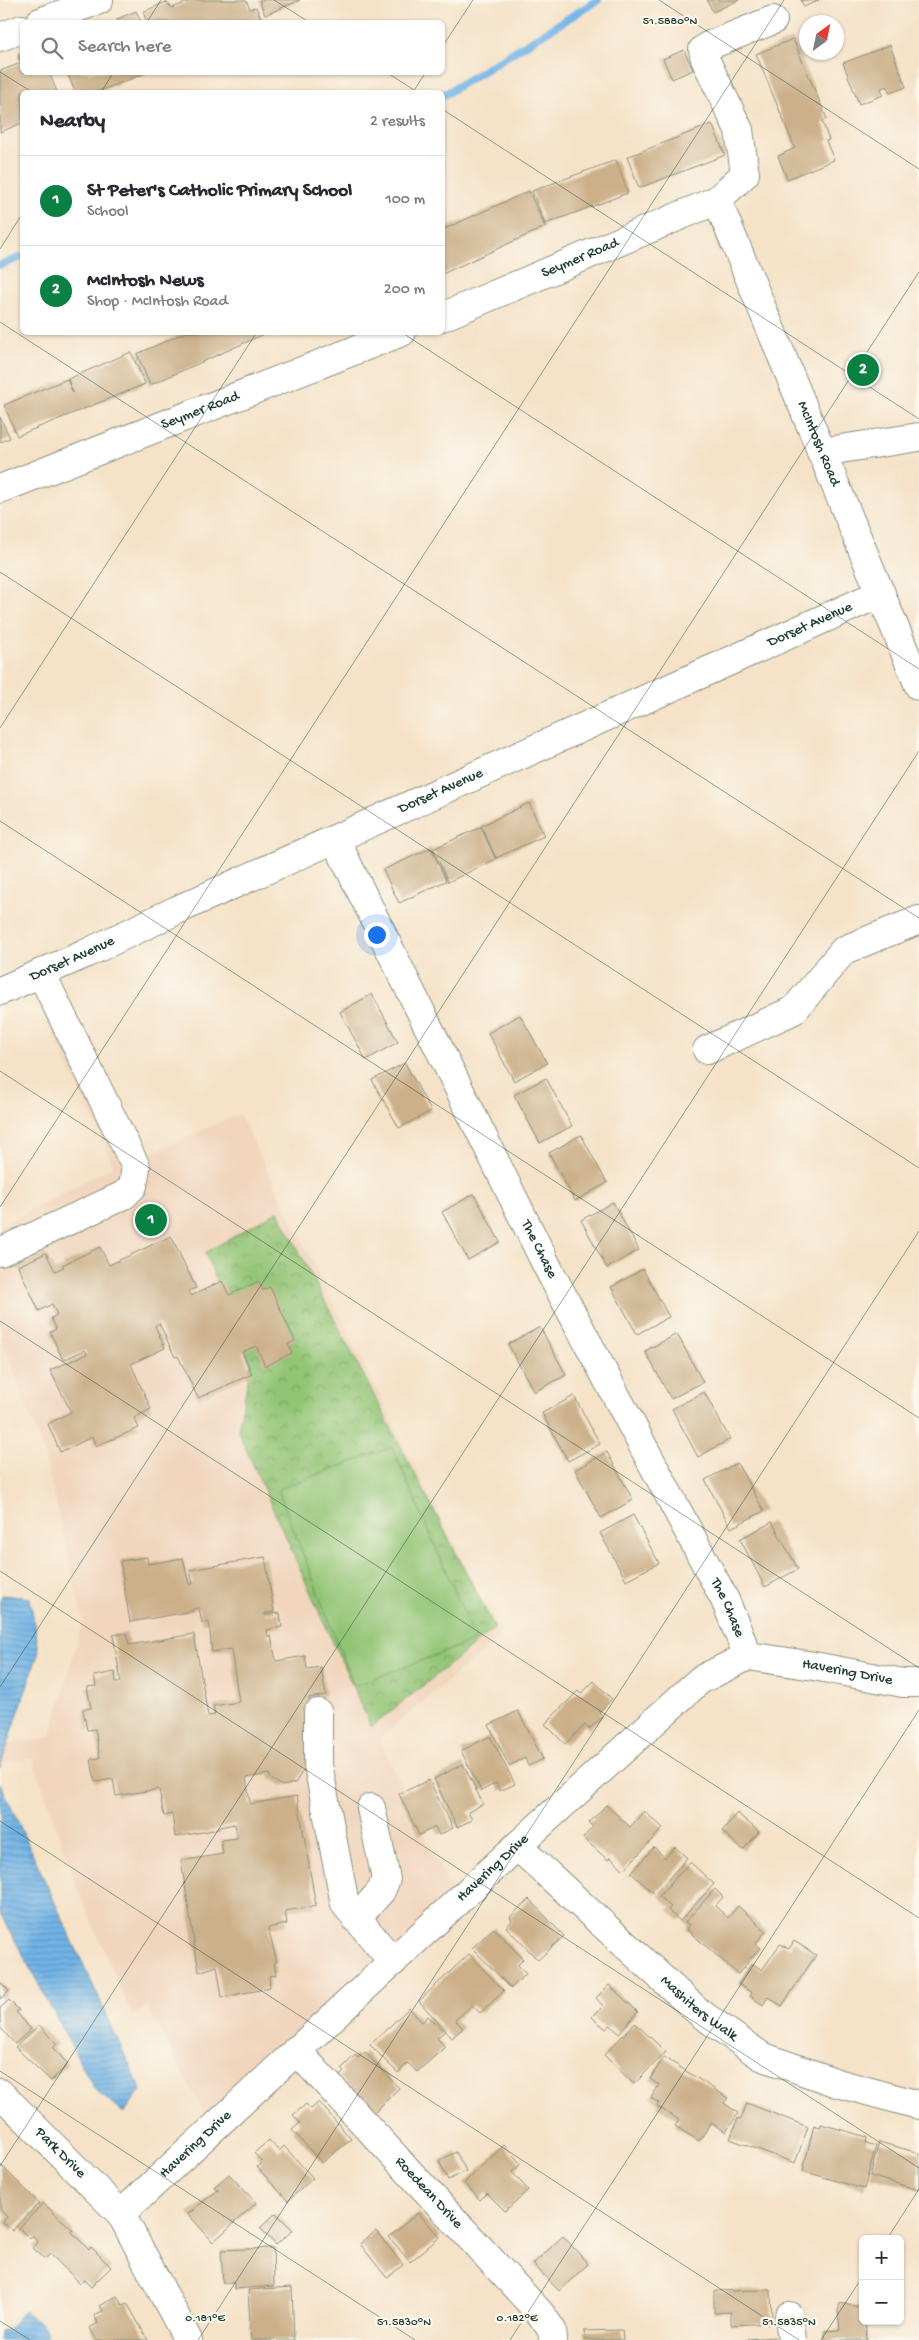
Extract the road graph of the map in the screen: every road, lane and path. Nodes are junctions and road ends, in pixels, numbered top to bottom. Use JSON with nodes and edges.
{"nodes":[{"id":1,"x":99,"y":0,"type":"edge"},
{"id":2,"x":45,"y":20,"type":"edge"},
{"id":3,"x":773,"y":20,"type":"dead end"},
{"id":4,"x":20,"y":30,"type":"edge"},
{"id":5,"x":0,"y":38,"type":"edge"},
{"id":6,"x":717,"y":200,"type":"junction"},
{"id":7,"x":445,"y":315,"type":"edge"},
{"id":8,"x":394,"y":335,"type":"edge"},
{"id":9,"x":919,"y":437,"type":"edge"},
{"id":10,"x":821,"y":452,"type":"junction"},
{"id":11,"x":0,"y":489,"type":"edge"},
{"id":12,"x":882,"y":593,"type":"junction"},
{"id":13,"x":917,"y":676,"type":"edge"},
{"id":14,"x":336,"y":840,"type":"junction"},
{"id":15,"x":919,"y":920,"type":"edge"},
{"id":16,"x":41,"y":973,"type":"junction"},
{"id":17,"x":0,"y":991,"type":"edge"},
{"id":18,"x":708,"y":1050,"type":"dead end"},
{"id":19,"x":0,"y":1252,"type":"edge"},
{"id":20,"x":748,"y":1656,"type":"junction"},
{"id":21,"x":919,"y":1683,"type":"edge"},
{"id":22,"x":318,"y":1713,"type":"dead end"},
{"id":23,"x":371,"y":1808,"type":"dead end"},
{"id":24,"x":517,"y":1846,"type":"junction"},
{"id":25,"x":356,"y":1919,"type":"junction"},
{"id":26,"x":393,"y":1962,"type":"junction"},
{"id":27,"x":296,"y":2050,"type":"junction"},
{"id":28,"x":0,"y":2093,"type":"edge"},
{"id":29,"x":919,"y":2105,"type":"edge"},
{"id":30,"x":120,"y":2214,"type":"junction"},
{"id":31,"x":188,"y":2340,"type":"edge"},
{"id":32,"x":552,"y":2340,"type":"edge"}],
"edges":[{"from":1,"to":2,"type":"street"},
{"from":3,"to":6,"type":"street"},
{"from":4,"to":5,"type":"street"},
{"from":6,"to":7,"type":"street","name":"Seymer Road"},
{"from":6,"to":10,"type":"street","name":"McIntosh Road"},
{"from":8,"to":11,"type":"street","name":"Seymer Road"},
{"from":9,"to":10,"type":"street"},
{"from":10,"to":12,"type":"street","name":"McIntosh Road"},
{"from":12,"to":13,"type":"street","name":"McIntosh Road"},
{"from":12,"to":14,"type":"street","name":"Dorset Avenue"},
{"from":14,"to":16,"type":"street","name":"Dorset Avenue"},
{"from":14,"to":20,"type":"street","name":"The Chase"},
{"from":15,"to":18,"type":"street"},
{"from":16,"to":17,"type":"street","name":"Dorset Avenue"},
{"from":16,"to":19,"type":"street"},
{"from":20,"to":21,"type":"street","name":"Havering Drive"},
{"from":20,"to":24,"type":"street","name":"Havering Drive"},
{"from":22,"to":25,"type":"street"},
{"from":23,"to":25,"type":"street"},
{"from":24,"to":26,"type":"street","name":"Havering Drive"},
{"from":24,"to":29,"type":"street","name":"Mashiters Walk"},
{"from":25,"to":26,"type":"street"},
{"from":26,"to":27,"type":"street","name":"Havering Drive"},
{"from":27,"to":30,"type":"street","name":"Havering Drive"},
{"from":27,"to":32,"type":"street","name":"Roedean Drive"},
{"from":28,"to":30,"type":"street","name":"Park Drive"},
{"from":30,"to":31,"type":"street","name":"Park Drive"}]}
